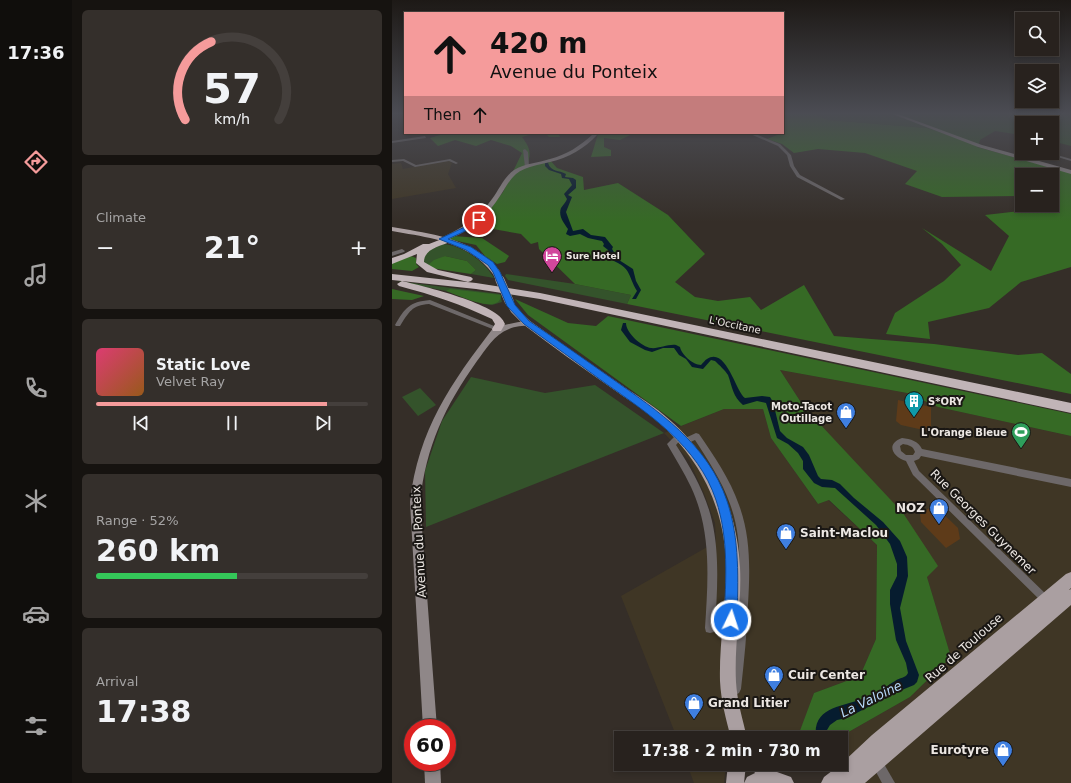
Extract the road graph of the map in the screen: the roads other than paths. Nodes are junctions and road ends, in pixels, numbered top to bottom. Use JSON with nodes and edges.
{"nodes":[{"id":1,"x":525,"y":150,"type":"dead end"},
{"id":2,"x":576,"y":150,"type":"edge"},
{"id":3,"x":784,"y":150,"type":"edge"},
{"id":4,"x":992,"y":150,"type":"edge"},
{"id":5,"x":1059,"y":157,"type":"edge"},
{"id":6,"x":1071,"y":160,"type":"edge"},
{"id":7,"x":392,"y":161,"type":"edge"},
{"id":8,"x":456,"y":163,"type":"dead end"},
{"id":9,"x":526,"y":166,"type":"junction"},
{"id":10,"x":1071,"y":172,"type":"edge"},
{"id":11,"x":843,"y":199,"type":"dead end"},
{"id":12,"x":392,"y":229,"type":"edge"},
{"id":13,"x":443,"y":239,"type":"junction"},
{"id":14,"x":402,"y":251,"type":"dead end"},
{"id":15,"x":392,"y":254,"type":"edge"},
{"id":16,"x":392,"y":261,"type":"edge"},
{"id":17,"x":392,"y":272,"type":"edge"},
{"id":18,"x":392,"y":277,"type":"edge"},
{"id":19,"x":469,"y":279,"type":"junction"},
{"id":20,"x":392,"y":282,"type":"edge"},
{"id":21,"x":527,"y":323,"type":"junction"},
{"id":22,"x":398,"y":325,"type":"dead end"},
{"id":23,"x":497,"y":329,"type":"junction"},
{"id":24,"x":487,"y":342,"type":"junction"},
{"id":25,"x":1071,"y":400,"type":"edge"},
{"id":26,"x":1071,"y":408,"type":"edge"},
{"id":27,"x":683,"y":438,"type":"junction"},
{"id":28,"x":919,"y":452,"type":"junction"},
{"id":29,"x":908,"y":459,"type":"junction"},
{"id":30,"x":1071,"y":483,"type":"edge"},
{"id":31,"x":1071,"y":579,"type":"edge"},
{"id":32,"x":1071,"y":596,"type":"edge"},
{"id":33,"x":1050,"y":605,"type":"junction"},
{"id":34,"x":710,"y":628,"type":"dead end"},
{"id":35,"x":732,"y":706,"type":"junction"},
{"id":36,"x":429,"y":719,"type":"edge"},
{"id":37,"x":737,"y":731,"type":"edge"},
{"id":38,"x":873,"y":756,"type":"junction"},
{"id":39,"x":432,"y":771,"type":"edge"},
{"id":40,"x":736,"y":771,"type":"edge"},
{"id":41,"x":766,"y":771,"type":"edge"},
{"id":42,"x":778,"y":781,"type":"edge"},
{"id":43,"x":433,"y":783,"type":"edge"},
{"id":44,"x":735,"y":783,"type":"edge"},
{"id":45,"x":753,"y":783,"type":"edge"},
{"id":46,"x":830,"y":783,"type":"edge"},
{"id":47,"x":852,"y":783,"type":"edge"},
{"id":48,"x":889,"y":783,"type":"edge"}],
"edges":[{"from":1,"to":9,"type":"street"},
{"from":2,"to":9,"type":"street"},
{"from":3,"to":11,"type":"street"},
{"from":4,"to":10,"type":"street"},
{"from":5,"to":6,"type":"street"},
{"from":7,"to":8,"type":"street"},
{"from":9,"to":13,"type":"street"},
{"from":12,"to":13,"type":"main road"},
{"from":13,"to":16,"type":"highway"},
{"from":13,"to":19,"type":"highway"},
{"from":13,"to":21,"type":"main road","bridge":true},
{"from":14,"to":15,"type":"street"},
{"from":17,"to":19,"type":"highway","name":"L'Occitane"},
{"from":18,"to":26,"type":"highway","name":"L'Occitane"},
{"from":19,"to":25,"type":"highway","name":"L'Occitane"},
{"from":20,"to":23,"type":"highway"},
{"from":21,"to":24,"type":"street"},
{"from":21,"to":27,"type":"main road"},
{"from":22,"to":23,"type":"street"},
{"from":23,"to":24,"type":"street","name":"Avenue du Ponteix"},
{"from":24,"to":36,"type":"street","name":"Avenue du Ponteix"},
{"from":27,"to":34,"type":"street"},
{"from":27,"to":35,"type":"main road"},
{"from":27,"to":35,"type":"street"},
{"from":28,"to":29,"type":"street"},
{"from":28,"to":29,"type":"street","name":"Rue Georges Guynemer"},
{"from":28,"to":30,"type":"street"},
{"from":29,"to":33,"type":"street","name":"Rue Georges Guynemer"},
{"from":31,"to":33,"type":"main road"},
{"from":32,"to":33,"type":"main road"},
{"from":33,"to":38,"type":"main road"},
{"from":35,"to":37,"type":"main road"},
{"from":38,"to":46,"type":"main road"},
{"from":38,"to":47,"type":"main road"},
{"from":38,"to":48,"type":"street"},
{"from":39,"to":43,"type":"street"},
{"from":40,"to":44,"type":"main road"},
{"from":41,"to":42,"type":"main road"},
{"from":42,"to":45,"type":"main road"}]}
